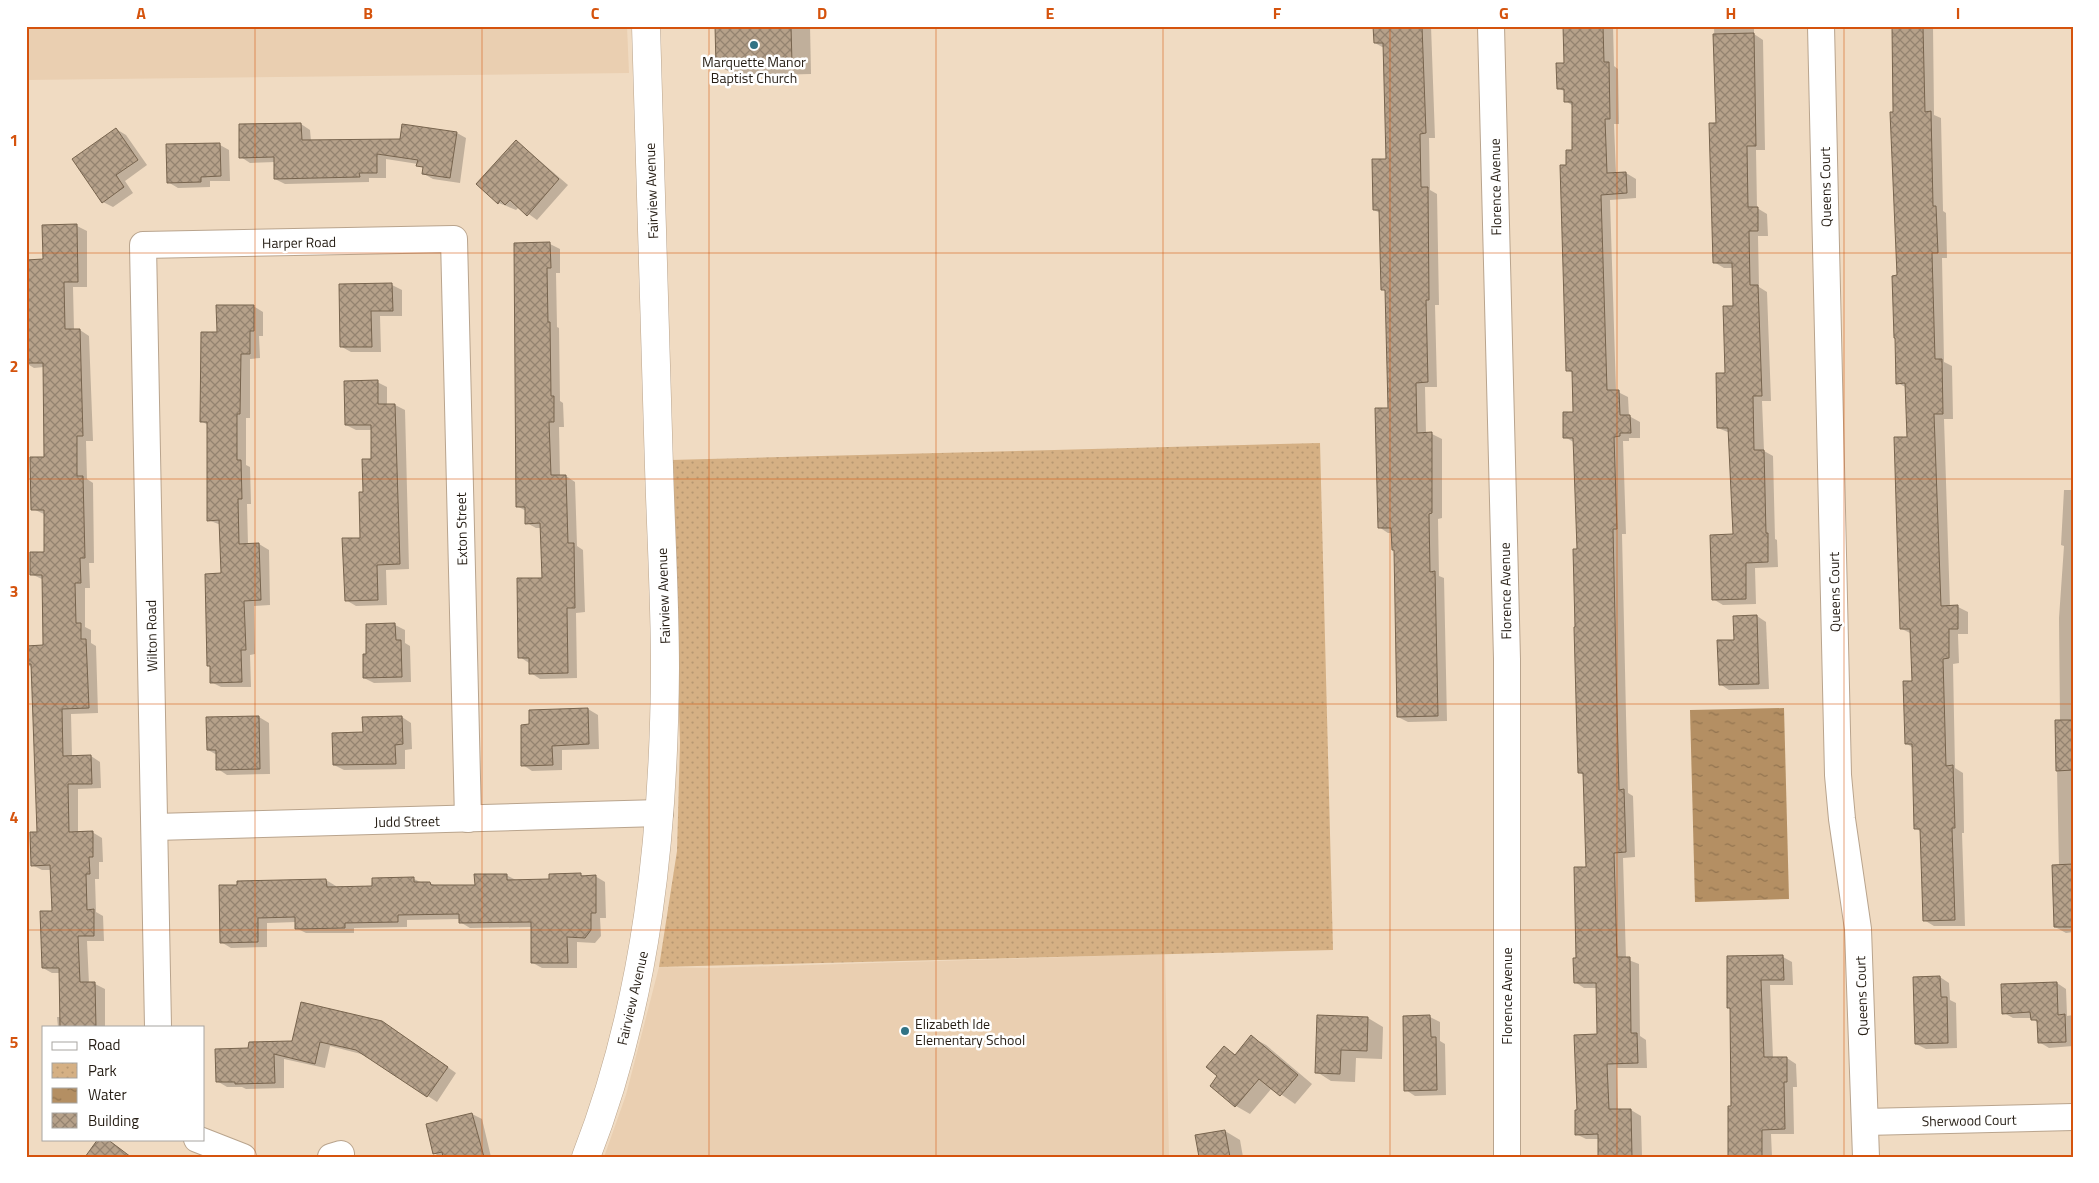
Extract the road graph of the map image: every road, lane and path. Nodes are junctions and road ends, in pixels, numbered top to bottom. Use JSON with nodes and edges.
{"nodes":[{"id":1,"x":646,"y":26,"type":"edge"},
{"id":2,"x":1491,"y":26,"type":"edge"},
{"id":3,"x":1821,"y":26,"type":"edge"},
{"id":4,"x":454,"y":239,"type":"joint"},
{"id":5,"x":143,"y":245,"type":"joint"},
{"id":6,"x":660,"y":813,"type":"junction"},
{"id":7,"x":468,"y":819,"type":"junction"},
{"id":8,"x":155,"y":827,"type":"junction"},
{"id":9,"x":158,"y":1026,"type":"edge"},
{"id":10,"x":2073,"y":1117,"type":"edge"},
{"id":11,"x":1866,"y":1122,"type":"junction"},
{"id":12,"x":200,"y":1140,"type":"edge"},
{"id":13,"x":243,"y":1157,"type":"edge"},
{"id":14,"x":586,"y":1157,"type":"edge"},
{"id":15,"x":1507,"y":1157,"type":"edge"},
{"id":16,"x":1866,"y":1157,"type":"edge"}],
"edges":[{"from":1,"to":6,"type":"street","name":"Fairview Avenue"},
{"from":2,"to":15,"type":"street","name":"Florence Avenue"},
{"from":3,"to":11,"type":"street","name":"Queens Court"},
{"from":4,"to":5,"type":"street","name":"Harper Road"},
{"from":4,"to":7,"type":"street","name":"Exton Street"},
{"from":5,"to":8,"type":"street","name":"Wilton Road"},
{"from":6,"to":7,"type":"street","name":"Judd Street"},
{"from":6,"to":14,"type":"street","name":"Fairview Avenue"},
{"from":7,"to":8,"type":"street","name":"Judd Street"},
{"from":8,"to":9,"type":"street","name":"Wilton Road"},
{"from":10,"to":11,"type":"street","name":"Sherwood Court"},
{"from":11,"to":16,"type":"street","name":"Queens Court"},
{"from":12,"to":13,"type":"street"}]}
